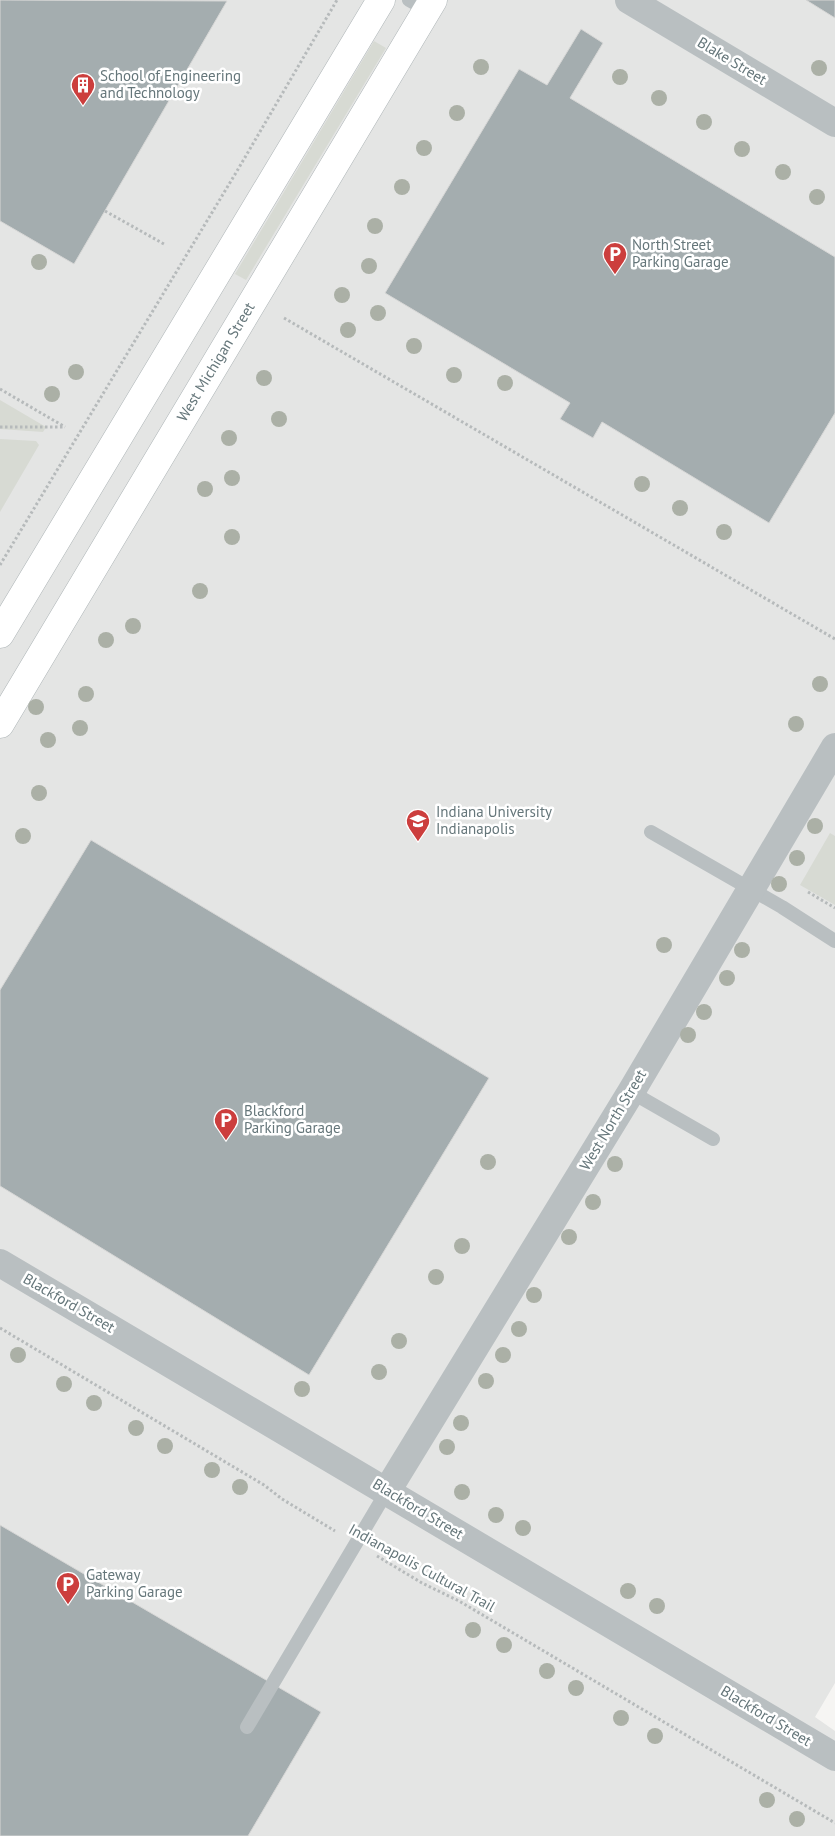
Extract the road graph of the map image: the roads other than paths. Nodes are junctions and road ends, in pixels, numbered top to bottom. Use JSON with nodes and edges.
{"nodes":[{"id":1,"x":381,"y":0,"type":"edge"},
{"id":2,"x":629,"y":0,"type":"edge"},
{"id":3,"x":423,"y":3,"type":"edge"},
{"id":4,"x":835,"y":123,"type":"edge"},
{"id":5,"x":0,"y":634,"type":"edge"},
{"id":6,"x":0,"y":724,"type":"edge"},
{"id":7,"x":835,"y":747,"type":"edge"},
{"id":8,"x":651,"y":832,"type":"dead end"},
{"id":9,"x":751,"y":889,"type":"junction"},
{"id":10,"x":835,"y":941,"type":"edge"},
{"id":11,"x":631,"y":1092,"type":"junction"},
{"id":12,"x":713,"y":1139,"type":"dead end"},
{"id":13,"x":0,"y":1263,"type":"edge"},
{"id":14,"x":387,"y":1491,"type":"junction"},
{"id":15,"x":247,"y":1728,"type":"dead end"},
{"id":16,"x":835,"y":1757,"type":"edge"}],
"edges":[{"from":1,"to":5,"type":"main road"},
{"from":2,"to":4,"type":"street","name":"Blake Street"},
{"from":3,"to":6,"type":"main road","name":"West Michigan Street"},
{"from":7,"to":9,"type":"street","name":"West North Street"},
{"from":8,"to":9,"type":"lane"},
{"from":9,"to":10,"type":"lane"},
{"from":9,"to":11,"type":"street","name":"West North Street"},
{"from":11,"to":12,"type":"lane"},
{"from":11,"to":14,"type":"street","name":"West North Street"},
{"from":13,"to":14,"type":"street","name":"Blackford Street"},
{"from":14,"to":15,"type":"lane"},
{"from":14,"to":16,"type":"street","name":"Blackford Street"}]}
